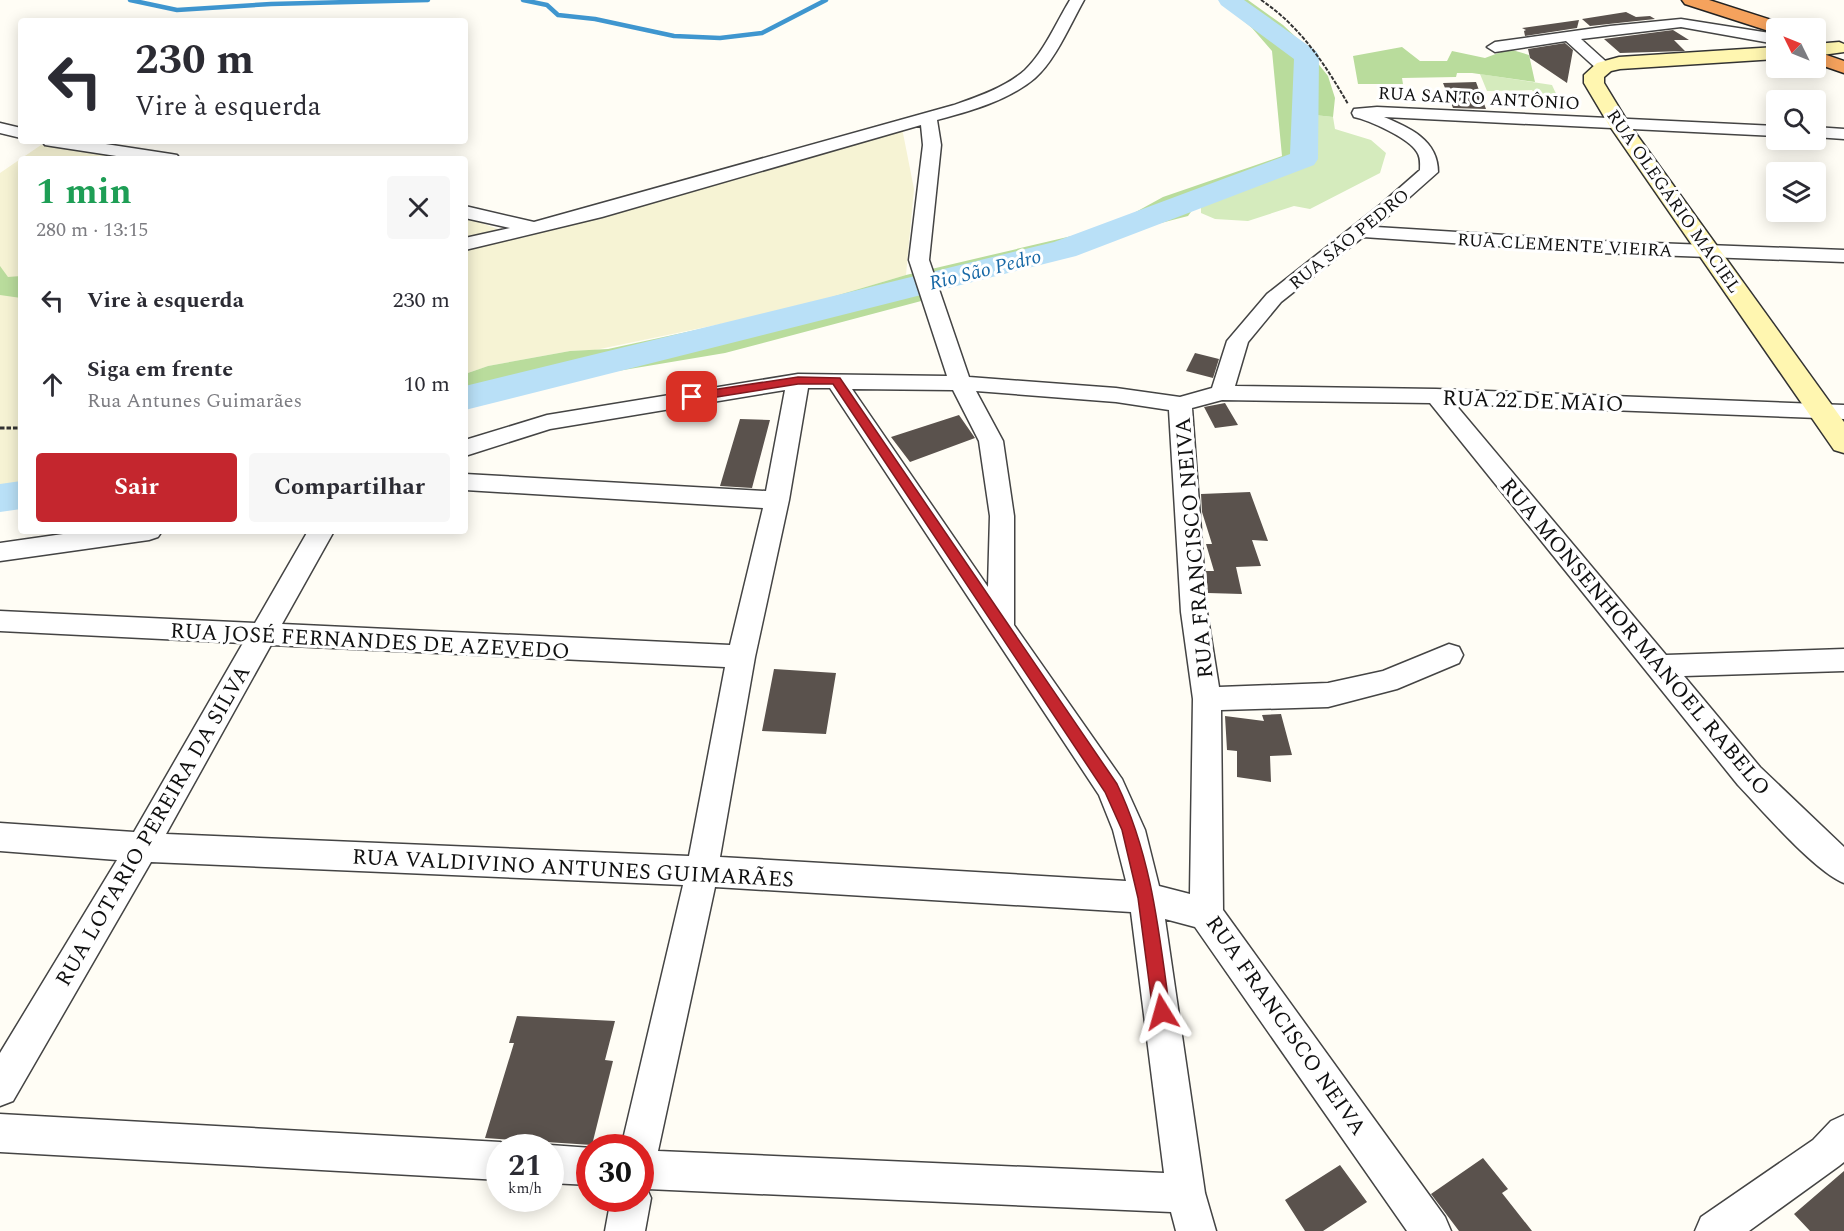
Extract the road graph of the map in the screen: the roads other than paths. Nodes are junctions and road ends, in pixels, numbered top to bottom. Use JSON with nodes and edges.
{"nodes":[{"id":1,"x":1077,"y":0,"type":"edge"},
{"id":2,"x":1691,"y":0,"type":"edge"},
{"id":3,"x":1766,"y":28,"type":"edge"},
{"id":4,"x":1766,"y":31,"type":"edge"},
{"id":5,"x":1569,"y":36,"type":"junction"},
{"id":6,"x":1495,"y":47,"type":"dead end"},
{"id":7,"x":1826,"y":48,"type":"edge"},
{"id":8,"x":1766,"y":53,"type":"edge"},
{"id":9,"x":1826,"y":54,"type":"edge"},
{"id":10,"x":1735,"y":55,"type":"junction"},
{"id":11,"x":1766,"y":58,"type":"edge"},
{"id":12,"x":1826,"y":58,"type":"edge"},
{"id":13,"x":1841,"y":59,"type":"edge"},
{"id":14,"x":1826,"y":61,"type":"edge"},
{"id":15,"x":1604,"y":67,"type":"junction"},
{"id":16,"x":1436,"y":116,"type":"junction"},
{"id":17,"x":928,"y":117,"type":"junction"},
{"id":18,"x":1619,"y":124,"type":"junction"},
{"id":19,"x":0,"y":128,"type":"edge"},
{"id":20,"x":1766,"y":131,"type":"edge"},
{"id":21,"x":18,"y":132,"type":"edge"},
{"id":22,"x":1826,"y":133,"type":"edge"},
{"id":23,"x":1844,"y":134,"type":"edge"},
{"id":24,"x":71,"y":144,"type":"edge"},
{"id":25,"x":1429,"y":152,"type":"junction"},
{"id":26,"x":151,"y":156,"type":"edge"},
{"id":27,"x":468,"y":213,"type":"edge"},
{"id":28,"x":534,"y":228,"type":"junction"},
{"id":29,"x":1358,"y":231,"type":"junction"},
{"id":30,"x":468,"y":243,"type":"edge"},
{"id":31,"x":1711,"y":253,"type":"junction"},
{"id":32,"x":1844,"y":256,"type":"edge"},
{"id":33,"x":798,"y":381,"type":"junction"},
{"id":34,"x":836,"y":381,"type":"junction"},
{"id":35,"x":960,"y":383,"type":"junction"},
{"id":36,"x":1222,"y":393,"type":"junction"},
{"id":37,"x":1436,"y":396,"type":"junction"},
{"id":38,"x":1180,"y":404,"type":"junction"},
{"id":39,"x":1820,"y":411,"type":"junction"},
{"id":40,"x":1844,"y":412,"type":"edge"},
{"id":41,"x":1844,"y":443,"type":"edge"},
{"id":42,"x":468,"y":447,"type":"edge"},
{"id":43,"x":468,"y":482,"type":"edge"},
{"id":44,"x":777,"y":500,"type":"junction"},
{"id":45,"x":128,"y":534,"type":"edge"},
{"id":46,"x":319,"y":534,"type":"edge"},
{"id":47,"x":0,"y":552,"type":"edge"},
{"id":48,"x":0,"y":621,"type":"edge"},
{"id":49,"x":1000,"y":627,"type":"junction"},
{"id":50,"x":261,"y":635,"type":"junction"},
{"id":51,"x":1449,"y":655,"type":"dead end"},
{"id":52,"x":741,"y":657,"type":"junction"},
{"id":53,"x":1844,"y":660,"type":"edge"},
{"id":54,"x":1660,"y":666,"type":"junction"},
{"id":55,"x":1207,"y":699,"type":"junction"},
{"id":56,"x":0,"y":837,"type":"edge"},
{"id":57,"x":142,"y":847,"type":"junction"},
{"id":58,"x":1844,"y":868,"type":"edge"},
{"id":59,"x":702,"y":872,"type":"junction"},
{"id":60,"x":1146,"y":898,"type":"junction"},
{"id":61,"x":1206,"y":914,"type":"junction"},
{"id":62,"x":0,"y":1088,"type":"edge"},
{"id":63,"x":0,"y":1133,"type":"edge"},
{"id":64,"x":643,"y":1134,"type":"edge"},
{"id":65,"x":1844,"y":1134,"type":"edge"},
{"id":66,"x":486,"y":1160,"type":"edge"},
{"id":67,"x":654,"y":1170,"type":"edge"},
{"id":68,"x":1186,"y":1193,"type":"junction"},
{"id":69,"x":628,"y":1212,"type":"edge"},
{"id":70,"x":625,"y":1231,"type":"edge"},
{"id":71,"x":1196,"y":1231,"type":"edge"},
{"id":72,"x":1431,"y":1231,"type":"edge"},
{"id":73,"x":1715,"y":1231,"type":"edge"}],
"edges":[{"from":1,"to":17,"type":"street"},
{"from":2,"to":3,"type":"highway"},
{"from":4,"to":5,"type":"street"},
{"from":5,"to":6,"type":"street"},
{"from":5,"to":15,"type":"street"},
{"from":7,"to":13,"type":"highway"},
{"from":8,"to":10,"type":"street"},
{"from":9,"to":13,"type":"street"},
{"from":10,"to":11,"type":"street"},
{"from":10,"to":15,"type":"street"},
{"from":12,"to":13,"type":"highway"},
{"from":13,"to":14,"type":"street"},
{"from":15,"to":18,"type":"street","name":"RUA OLEGÁRIO MACIEL"},
{"from":16,"to":18,"type":"street","name":"RUA SANTO ANTÔNIO"},
{"from":16,"to":25,"type":"street"},
{"from":16,"to":25,"type":"street","name":"RUA SANTO ANTÔNIO"},
{"from":17,"to":28,"type":"street"},
{"from":17,"to":35,"type":"street"},
{"from":18,"to":20,"type":"street","name":"RUA SANTO ANTÔNIO"},
{"from":18,"to":31,"type":"street","name":"RUA OLEGÁRIO MACIEL"},
{"from":19,"to":21,"type":"street"},
{"from":22,"to":23,"type":"street"},
{"from":24,"to":26,"type":"street"},
{"from":25,"to":29,"type":"street","name":"RUA SÃO PEDRO"},
{"from":27,"to":28,"type":"street"},
{"from":28,"to":30,"type":"street"},
{"from":29,"to":31,"type":"street","name":"RUA CLEMENTE VIEIRA"},
{"from":29,"to":36,"type":"street","name":"RUA SÃO PEDRO"},
{"from":31,"to":32,"type":"street","name":"RUA CLEMENTE VIEIRA"},
{"from":31,"to":39,"type":"street","name":"RUA OLEGÁRIO MACIEL"},
{"from":33,"to":34,"type":"street"},
{"from":33,"to":42,"type":"street"},
{"from":33,"to":44,"type":"street"},
{"from":34,"to":35,"type":"street"},
{"from":34,"to":49,"type":"street"},
{"from":35,"to":38,"type":"street"},
{"from":35,"to":49,"type":"street"},
{"from":36,"to":37,"type":"street","name":"RUA 22 DE MAIO"},
{"from":36,"to":38,"type":"street","name":"RUA 22 DE MAIO"},
{"from":37,"to":39,"type":"street","name":"RUA 22 DE MAIO"},
{"from":37,"to":54,"type":"street","name":"RUA MONSENHOR MANOEL RABELO"},
{"from":38,"to":55,"type":"street","name":"RUA FRANCISCO NEIVA"},
{"from":39,"to":40,"type":"street","name":"RUA 22 DE MAIO"},
{"from":39,"to":41,"type":"street","name":"RUA OLEGÁRIO MACIEL"},
{"from":43,"to":44,"type":"street"},
{"from":44,"to":52,"type":"street"},
{"from":45,"to":47,"type":"street"},
{"from":46,"to":50,"type":"street","name":"RUA LOTARIO PEREIRA DA SILVA"},
{"from":48,"to":50,"type":"street","name":"RUA JOSÉ FERNANDES DE AZEVEDO"},
{"from":49,"to":60,"type":"street"},
{"from":50,"to":52,"type":"street","name":"RUA JOSÉ FERNANDES DE AZEVEDO"},
{"from":50,"to":57,"type":"street","name":"RUA LOTARIO PEREIRA DA SILVA"},
{"from":51,"to":55,"type":"street"},
{"from":52,"to":59,"type":"street"},
{"from":53,"to":54,"type":"street"},
{"from":54,"to":58,"type":"street","name":"RUA MONSENHOR MANOEL RABELO"},
{"from":55,"to":61,"type":"street","name":"RUA FRANCISCO NEIVA"},
{"from":56,"to":57,"type":"street","name":"RUA VALDIVINO ANTUNES GUIMARÃES"},
{"from":57,"to":59,"type":"street","name":"RUA VALDIVINO ANTUNES GUIMARÃES"},
{"from":57,"to":62,"type":"street","name":"RUA LOTARIO PEREIRA DA SILVA"},
{"from":59,"to":60,"type":"street","name":"RUA VALDIVINO ANTUNES GUIMARÃES"},
{"from":59,"to":64,"type":"street"},
{"from":60,"to":61,"type":"street","name":"RUA VALDIVINO ANTUNES GUIMARÃES"},
{"from":60,"to":68,"type":"street"},
{"from":61,"to":72,"type":"street","name":"RUA FRANCISCO NEIVA"},
{"from":63,"to":66,"type":"street"},
{"from":65,"to":73,"type":"street"},
{"from":67,"to":68,"type":"street"},
{"from":68,"to":71,"type":"street"},
{"from":69,"to":70,"type":"street"}]}
